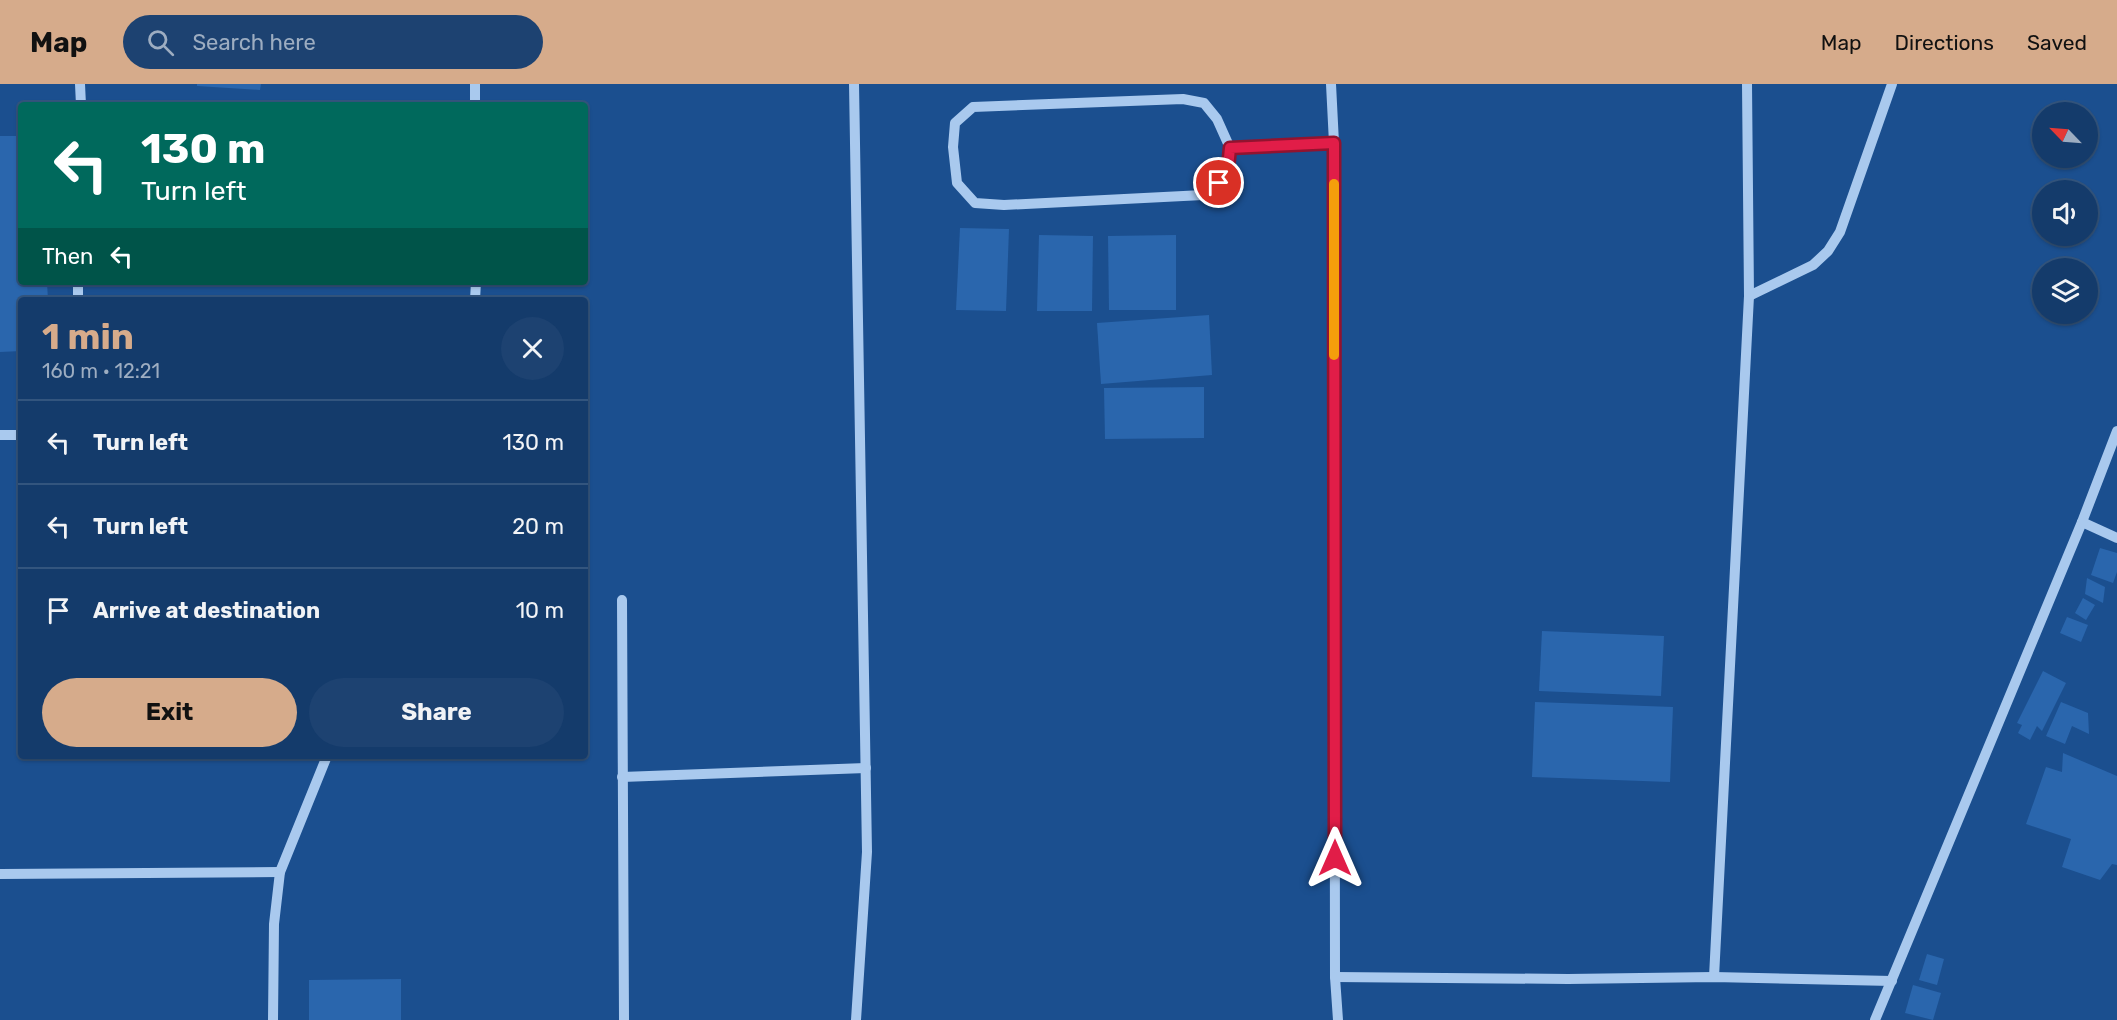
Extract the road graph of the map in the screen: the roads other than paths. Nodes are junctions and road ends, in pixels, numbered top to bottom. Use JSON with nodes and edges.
{"nodes":[{"id":1,"x":80,"y":84,"type":"edge"},
{"id":2,"x":475,"y":84,"type":"edge"},
{"id":3,"x":854,"y":84,"type":"edge"},
{"id":4,"x":1331,"y":84,"type":"edge"},
{"id":5,"x":1746,"y":84,"type":"edge"},
{"id":6,"x":1892,"y":84,"type":"edge"},
{"id":7,"x":81,"y":102,"type":"edge"},
{"id":8,"x":474,"y":102,"type":"edge"},
{"id":9,"x":1334,"y":143,"type":"junction"},
{"id":10,"x":1230,"y":148,"type":"junction"},
{"id":11,"x":1749,"y":296,"type":"junction"},
{"id":12,"x":2117,"y":431,"type":"edge"},
{"id":13,"x":0,"y":435,"type":"edge"},
{"id":14,"x":18,"y":435,"type":"edge"},
{"id":15,"x":2082,"y":522,"type":"junction"},
{"id":16,"x":2117,"y":538,"type":"edge"},
{"id":17,"x":622,"y":600,"type":"dead end"},
{"id":18,"x":326,"y":759,"type":"edge"},
{"id":19,"x":866,"y":768,"type":"junction"},
{"id":20,"x":622,"y":777,"type":"junction"},
{"id":21,"x":280,"y":872,"type":"junction"},
{"id":22,"x":0,"y":874,"type":"edge"},
{"id":23,"x":1335,"y":977,"type":"junction"},
{"id":24,"x":1714,"y":978,"type":"junction"},
{"id":25,"x":1892,"y":981,"type":"junction"},
{"id":26,"x":273,"y":1020,"type":"edge"},
{"id":27,"x":624,"y":1020,"type":"edge"},
{"id":28,"x":856,"y":1020,"type":"edge"},
{"id":29,"x":1338,"y":1020,"type":"edge"},
{"id":30,"x":1875,"y":1020,"type":"edge"}],
"edges":[{"from":1,"to":7,"type":"street"},
{"from":2,"to":8,"type":"street"},
{"from":3,"to":19,"type":"street"},
{"from":4,"to":9,"type":"street"},
{"from":5,"to":11,"type":"street"},
{"from":6,"to":11,"type":"street"},
{"from":9,"to":10,"type":"street"},
{"from":9,"to":23,"type":"street"},
{"from":10,"to":10,"type":"street"},
{"from":11,"to":24,"type":"street"},
{"from":12,"to":15,"type":"street"},
{"from":13,"to":14,"type":"street"},
{"from":15,"to":16,"type":"street"},
{"from":15,"to":25,"type":"street"},
{"from":17,"to":20,"type":"street"},
{"from":18,"to":21,"type":"street"},
{"from":19,"to":20,"type":"street"},
{"from":19,"to":28,"type":"street"},
{"from":20,"to":27,"type":"street"},
{"from":21,"to":22,"type":"street"},
{"from":21,"to":26,"type":"street"},
{"from":23,"to":24,"type":"street"},
{"from":23,"to":29,"type":"street"},
{"from":24,"to":25,"type":"street"},
{"from":25,"to":30,"type":"street"}]}
